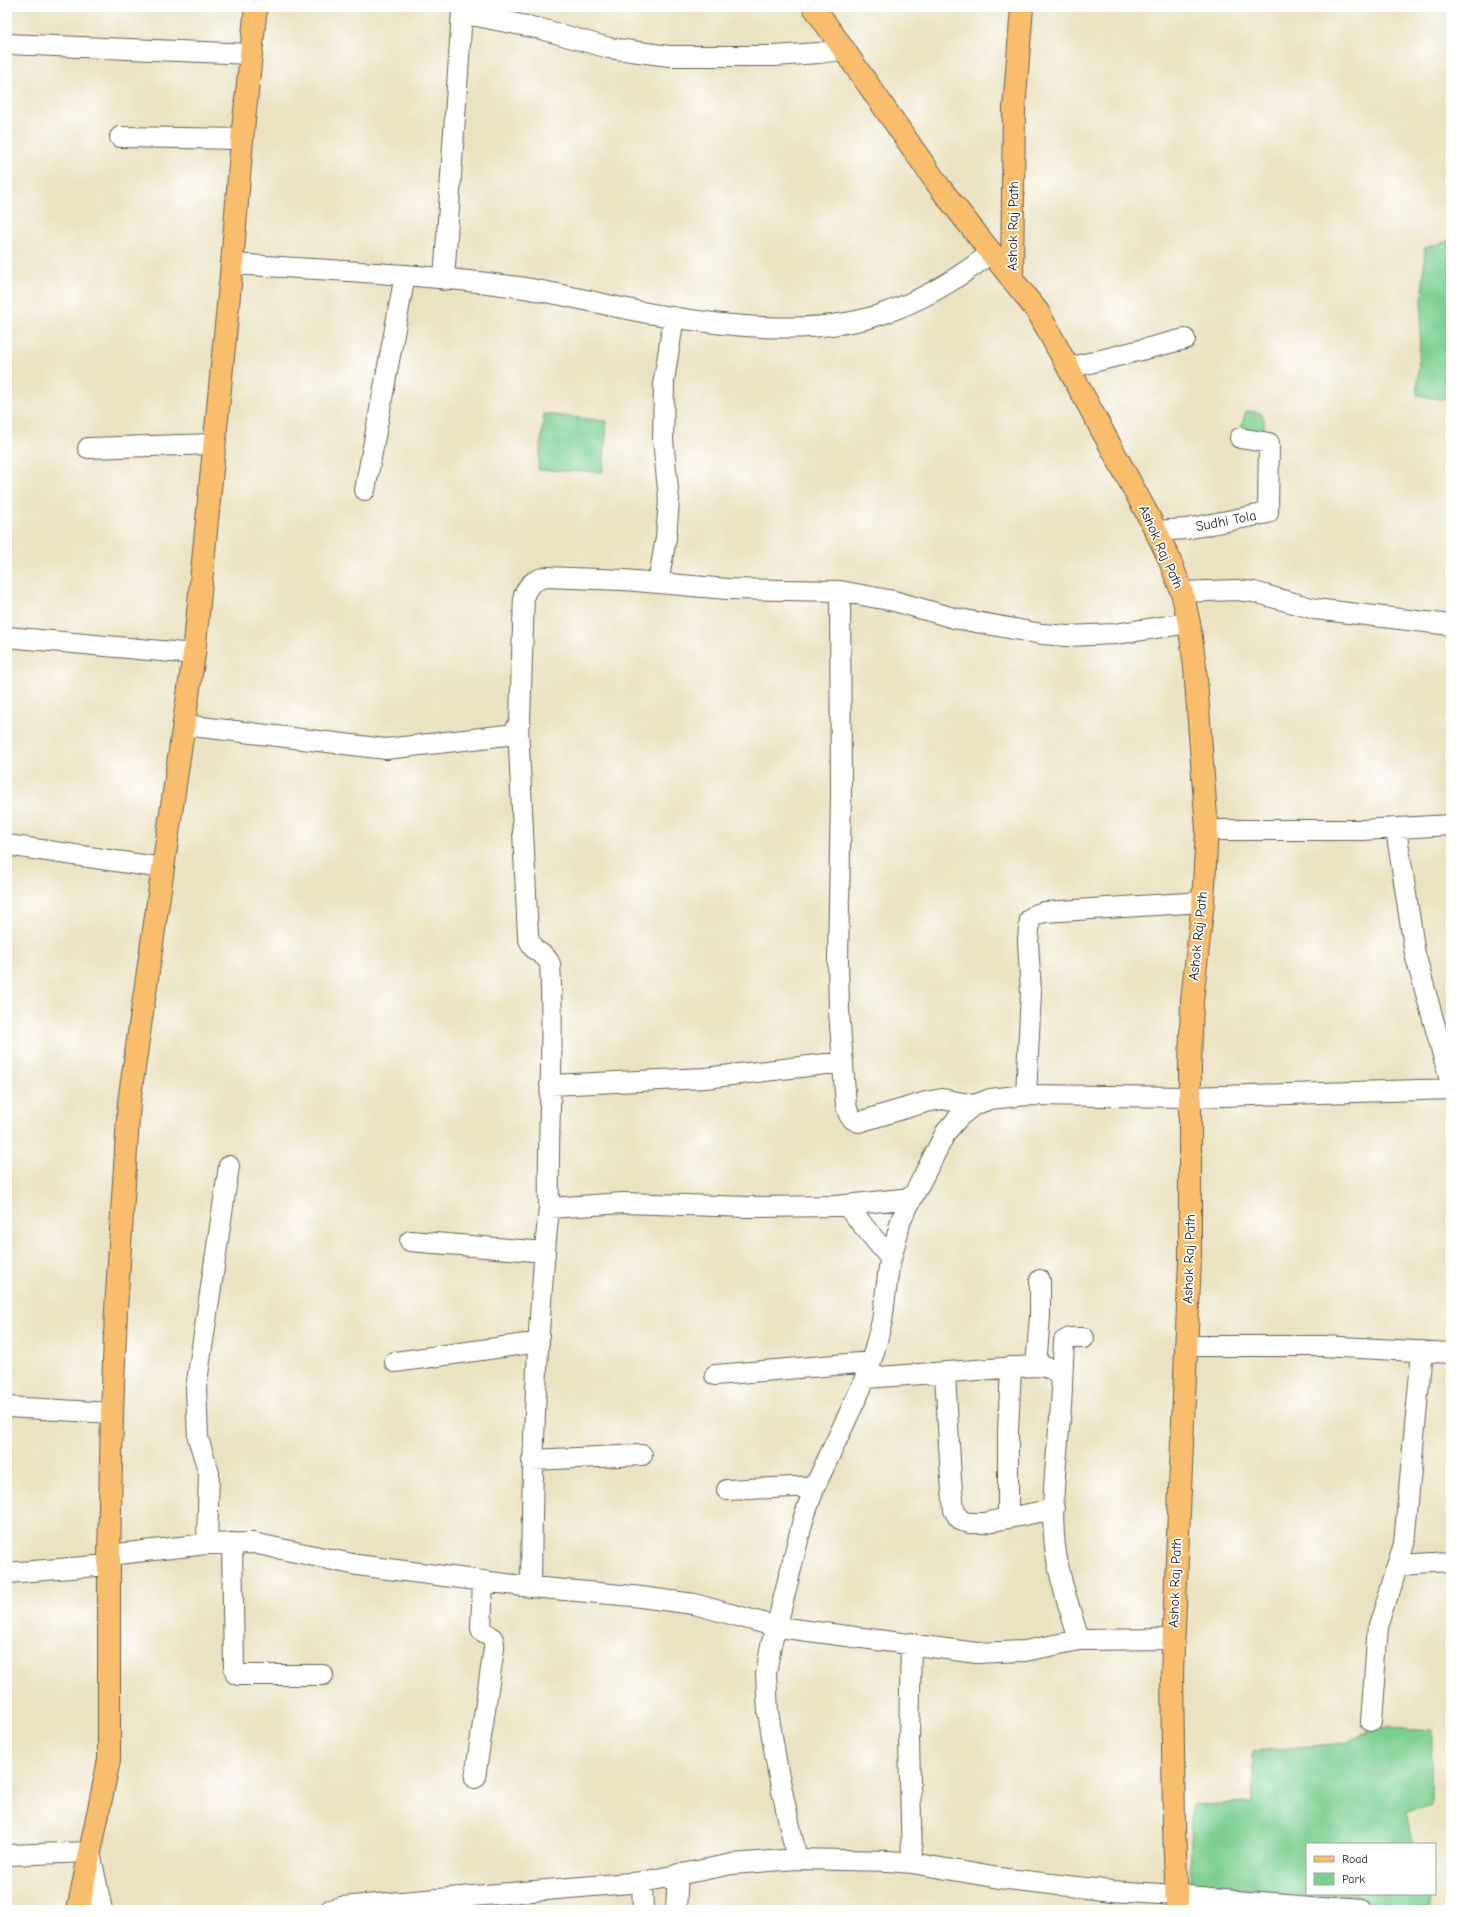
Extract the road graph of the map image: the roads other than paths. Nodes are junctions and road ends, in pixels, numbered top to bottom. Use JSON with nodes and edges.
{"nodes":[{"id":1,"x":256,"y":7,"type":"edge"},
{"id":2,"x":814,"y":7,"type":"edge"},
{"id":3,"x":1022,"y":7,"type":"edge"},
{"id":4,"x":7,"y":44,"type":"edge"},
{"id":5,"x":845,"y":49,"type":"junction"},
{"id":6,"x":251,"y":54,"type":"junction"},
{"id":7,"x":120,"y":137,"type":"dead end"},
{"id":8,"x":242,"y":139,"type":"junction"},
{"id":9,"x":992,"y":252,"type":"junction"},
{"id":10,"x":232,"y":264,"type":"junction"},
{"id":11,"x":405,"y":276,"type":"junction"},
{"id":12,"x":1012,"y":276,"type":"junction"},
{"id":13,"x":444,"y":280,"type":"junction"},
{"id":14,"x":674,"y":316,"type":"junction"},
{"id":15,"x":1185,"y":339,"type":"dead end"},
{"id":16,"x":1069,"y":368,"type":"junction"},
{"id":17,"x":1240,"y":438,"type":"dead end"},
{"id":18,"x":214,"y":444,"type":"junction"},
{"id":19,"x":88,"y":448,"type":"dead end"},
{"id":20,"x":365,"y":490,"type":"dead end"},
{"id":21,"x":1155,"y":531,"type":"junction"},
{"id":22,"x":658,"y":583,"type":"junction"},
{"id":23,"x":840,"y":591,"type":"junction"},
{"id":24,"x":1182,"y":592,"type":"junction"},
{"id":25,"x":1189,"y":624,"type":"junction"},
{"id":26,"x":1451,"y":625,"type":"edge"},
{"id":27,"x":7,"y":637,"type":"edge"},
{"id":28,"x":194,"y":654,"type":"junction"},
{"id":29,"x":184,"y":725,"type":"junction"},
{"id":30,"x":518,"y":726,"type":"junction"},
{"id":31,"x":1451,"y":825,"type":"edge"},
{"id":32,"x":1396,"y":829,"type":"junction"},
{"id":33,"x":1207,"y":830,"type":"junction"},
{"id":34,"x":7,"y":846,"type":"edge"},
{"id":35,"x":163,"y":868,"type":"junction"},
{"id":36,"x":1203,"y":902,"type":"junction"},
{"id":37,"x":843,"y":1062,"type":"junction"},
{"id":38,"x":1451,"y":1084,"type":"edge"},
{"id":39,"x":550,"y":1085,"type":"junction"},
{"id":40,"x":1451,"y":1089,"type":"edge"},
{"id":41,"x":1026,"y":1095,"type":"junction"},
{"id":42,"x":1190,"y":1097,"type":"junction"},
{"id":43,"x":974,"y":1105,"type":"junction"},
{"id":44,"x":230,"y":1166,"type":"dead end"},
{"id":45,"x":911,"y":1198,"type":"junction"},
{"id":46,"x":846,"y":1206,"type":"junction"},
{"id":47,"x":549,"y":1208,"type":"junction"},
{"id":48,"x":410,"y":1241,"type":"dead end"},
{"id":49,"x":544,"y":1252,"type":"junction"},
{"id":50,"x":891,"y":1259,"type":"junction"},
{"id":51,"x":1040,"y":1280,"type":"dead end"},
{"id":52,"x":1084,"y":1338,"type":"dead end"},
{"id":53,"x":539,"y":1342,"type":"junction"},
{"id":54,"x":1185,"y":1346,"type":"junction"},
{"id":55,"x":1422,"y":1351,"type":"junction"},
{"id":56,"x":1451,"y":1353,"type":"edge"},
{"id":57,"x":395,"y":1362,"type":"dead end"},
{"id":58,"x":1036,"y":1366,"type":"junction"},
{"id":59,"x":1011,"y":1368,"type":"junction"},
{"id":60,"x":868,"y":1370,"type":"junction"},
{"id":61,"x":945,"y":1373,"type":"junction"},
{"id":62,"x":715,"y":1375,"type":"dead end"},
{"id":63,"x":1062,"y":1382,"type":"junction"},
{"id":64,"x":7,"y":1407,"type":"edge"},
{"id":65,"x":112,"y":1413,"type":"junction"},
{"id":66,"x":642,"y":1455,"type":"dead end"},
{"id":67,"x":532,"y":1460,"type":"junction"},
{"id":68,"x":815,"y":1486,"type":"junction"},
{"id":69,"x":726,"y":1490,"type":"dead end"},
{"id":70,"x":1054,"y":1509,"type":"junction"},
{"id":71,"x":1008,"y":1518,"type":"junction"},
{"id":72,"x":232,"y":1543,"type":"junction"},
{"id":73,"x":207,"y":1544,"type":"junction"},
{"id":74,"x":109,"y":1560,"type":"junction"},
{"id":75,"x":1451,"y":1562,"type":"edge"},
{"id":76,"x":1398,"y":1565,"type":"junction"},
{"id":77,"x":7,"y":1573,"type":"edge"},
{"id":78,"x":483,"y":1581,"type":"junction"},
{"id":79,"x":531,"y":1587,"type":"junction"},
{"id":80,"x":776,"y":1626,"type":"junction"},
{"id":81,"x":1173,"y":1639,"type":"junction"},
{"id":82,"x":1079,"y":1640,"type":"junction"},
{"id":83,"x":911,"y":1643,"type":"junction"},
{"id":84,"x":323,"y":1675,"type":"dead end"},
{"id":85,"x":1371,"y":1722,"type":"dead end"},
{"id":86,"x":476,"y":1778,"type":"dead end"},
{"id":87,"x":90,"y":1852,"type":"junction"},
{"id":88,"x":7,"y":1855,"type":"edge"},
{"id":89,"x":797,"y":1859,"type":"junction"},
{"id":90,"x":912,"y":1863,"type":"junction"},
{"id":91,"x":678,"y":1874,"type":"junction"},
{"id":92,"x":642,"y":1882,"type":"junction"},
{"id":93,"x":1176,"y":1902,"type":"edge"},
{"id":94,"x":78,"y":1910,"type":"edge"},
{"id":95,"x":102,"y":1910,"type":"edge"},
{"id":96,"x":330,"y":1910,"type":"edge"},
{"id":97,"x":643,"y":1910,"type":"edge"},
{"id":98,"x":676,"y":1910,"type":"edge"},
{"id":99,"x":1361,"y":1910,"type":"edge"}],
"edges":[{"from":1,"to":6,"type":"main road"},
{"from":2,"to":5,"type":"main road"},
{"from":3,"to":12,"type":"main road","name":"Ashok Raj Path"},
{"from":4,"to":6,"type":"street"},
{"from":5,"to":9,"type":"main road"},
{"from":5,"to":13,"type":"street"},
{"from":6,"to":8,"type":"main road"},
{"from":7,"to":8,"type":"street"},
{"from":8,"to":10,"type":"main road"},
{"from":9,"to":12,"type":"main road"},
{"from":9,"to":14,"type":"street"},
{"from":10,"to":11,"type":"street"},
{"from":10,"to":18,"type":"main road"},
{"from":11,"to":13,"type":"street"},
{"from":11,"to":20,"type":"street"},
{"from":12,"to":16,"type":"main road","name":"Ashok Raj Path"},
{"from":13,"to":14,"type":"street"},
{"from":14,"to":22,"type":"street"},
{"from":15,"to":16,"type":"street"},
{"from":16,"to":21,"type":"main road","name":"Ashok Raj Path"},
{"from":17,"to":21,"type":"street","name":"Sudhi Tola"},
{"from":18,"to":19,"type":"street"},
{"from":18,"to":28,"type":"main road"},
{"from":21,"to":24,"type":"main road","name":"Ashok Raj Path"},
{"from":22,"to":23,"type":"street"},
{"from":22,"to":30,"type":"street"},
{"from":23,"to":25,"type":"street"},
{"from":23,"to":37,"type":"street"},
{"from":24,"to":25,"type":"main road","name":"Ashok Raj Path"},
{"from":24,"to":26,"type":"street"},
{"from":25,"to":33,"type":"main road","name":"Ashok Raj Path"},
{"from":27,"to":28,"type":"street"},
{"from":28,"to":29,"type":"main road"},
{"from":29,"to":30,"type":"street"},
{"from":29,"to":35,"type":"main road"},
{"from":30,"to":39,"type":"street"},
{"from":31,"to":32,"type":"street"},
{"from":32,"to":33,"type":"street"},
{"from":32,"to":38,"type":"street"},
{"from":33,"to":36,"type":"main road","name":"Ashok Raj Path"},
{"from":34,"to":35,"type":"street"},
{"from":35,"to":65,"type":"main road"},
{"from":36,"to":41,"type":"street"},
{"from":36,"to":42,"type":"main road","name":"Ashok Raj Path"},
{"from":37,"to":39,"type":"street"},
{"from":37,"to":43,"type":"street"},
{"from":39,"to":47,"type":"street"},
{"from":40,"to":42,"type":"street"},
{"from":41,"to":42,"type":"street"},
{"from":41,"to":43,"type":"street"},
{"from":42,"to":54,"type":"main road","name":"Ashok Raj Path"},
{"from":43,"to":45,"type":"street"},
{"from":44,"to":73,"type":"street"},
{"from":45,"to":46,"type":"street"},
{"from":45,"to":50,"type":"street"},
{"from":46,"to":47,"type":"street"},
{"from":46,"to":50,"type":"street"},
{"from":47,"to":49,"type":"street"},
{"from":48,"to":49,"type":"street"},
{"from":49,"to":53,"type":"street"},
{"from":50,"to":60,"type":"street"},
{"from":51,"to":58,"type":"street"},
{"from":52,"to":63,"type":"street"},
{"from":53,"to":57,"type":"street"},
{"from":53,"to":67,"type":"street"},
{"from":54,"to":55,"type":"street"},
{"from":54,"to":81,"type":"main road","name":"Ashok Raj Path"},
{"from":55,"to":56,"type":"street"},
{"from":55,"to":76,"type":"street"},
{"from":58,"to":59,"type":"street"},
{"from":58,"to":63,"type":"street"},
{"from":59,"to":61,"type":"street"},
{"from":59,"to":71,"type":"street"},
{"from":60,"to":61,"type":"street"},
{"from":60,"to":62,"type":"street"},
{"from":60,"to":68,"type":"street"},
{"from":61,"to":71,"type":"street"},
{"from":63,"to":70,"type":"street"},
{"from":64,"to":65,"type":"street"},
{"from":65,"to":74,"type":"main road"},
{"from":66,"to":67,"type":"street"},
{"from":67,"to":79,"type":"street"},
{"from":68,"to":69,"type":"street"},
{"from":68,"to":80,"type":"street"},
{"from":70,"to":71,"type":"street"},
{"from":70,"to":82,"type":"street"},
{"from":72,"to":73,"type":"street"},
{"from":72,"to":78,"type":"street"},
{"from":72,"to":84,"type":"street"},
{"from":73,"to":74,"type":"street"},
{"from":74,"to":77,"type":"street"},
{"from":74,"to":87,"type":"main road"},
{"from":75,"to":76,"type":"street"},
{"from":76,"to":85,"type":"street"},
{"from":78,"to":79,"type":"street"},
{"from":78,"to":86,"type":"street"},
{"from":79,"to":80,"type":"street"},
{"from":80,"to":83,"type":"street"},
{"from":80,"to":89,"type":"street"},
{"from":81,"to":82,"type":"street"},
{"from":81,"to":93,"type":"main road","name":"Ashok Raj Path"},
{"from":82,"to":83,"type":"street"},
{"from":83,"to":90,"type":"street"},
{"from":87,"to":88,"type":"street"},
{"from":87,"to":94,"type":"main road"},
{"from":87,"to":95,"type":"street"},
{"from":89,"to":90,"type":"street"},
{"from":89,"to":91,"type":"street"},
{"from":90,"to":93,"type":"street"},
{"from":91,"to":92,"type":"street"},
{"from":91,"to":98,"type":"street"},
{"from":92,"to":96,"type":"street"},
{"from":92,"to":97,"type":"street"},
{"from":93,"to":99,"type":"street"}]}
